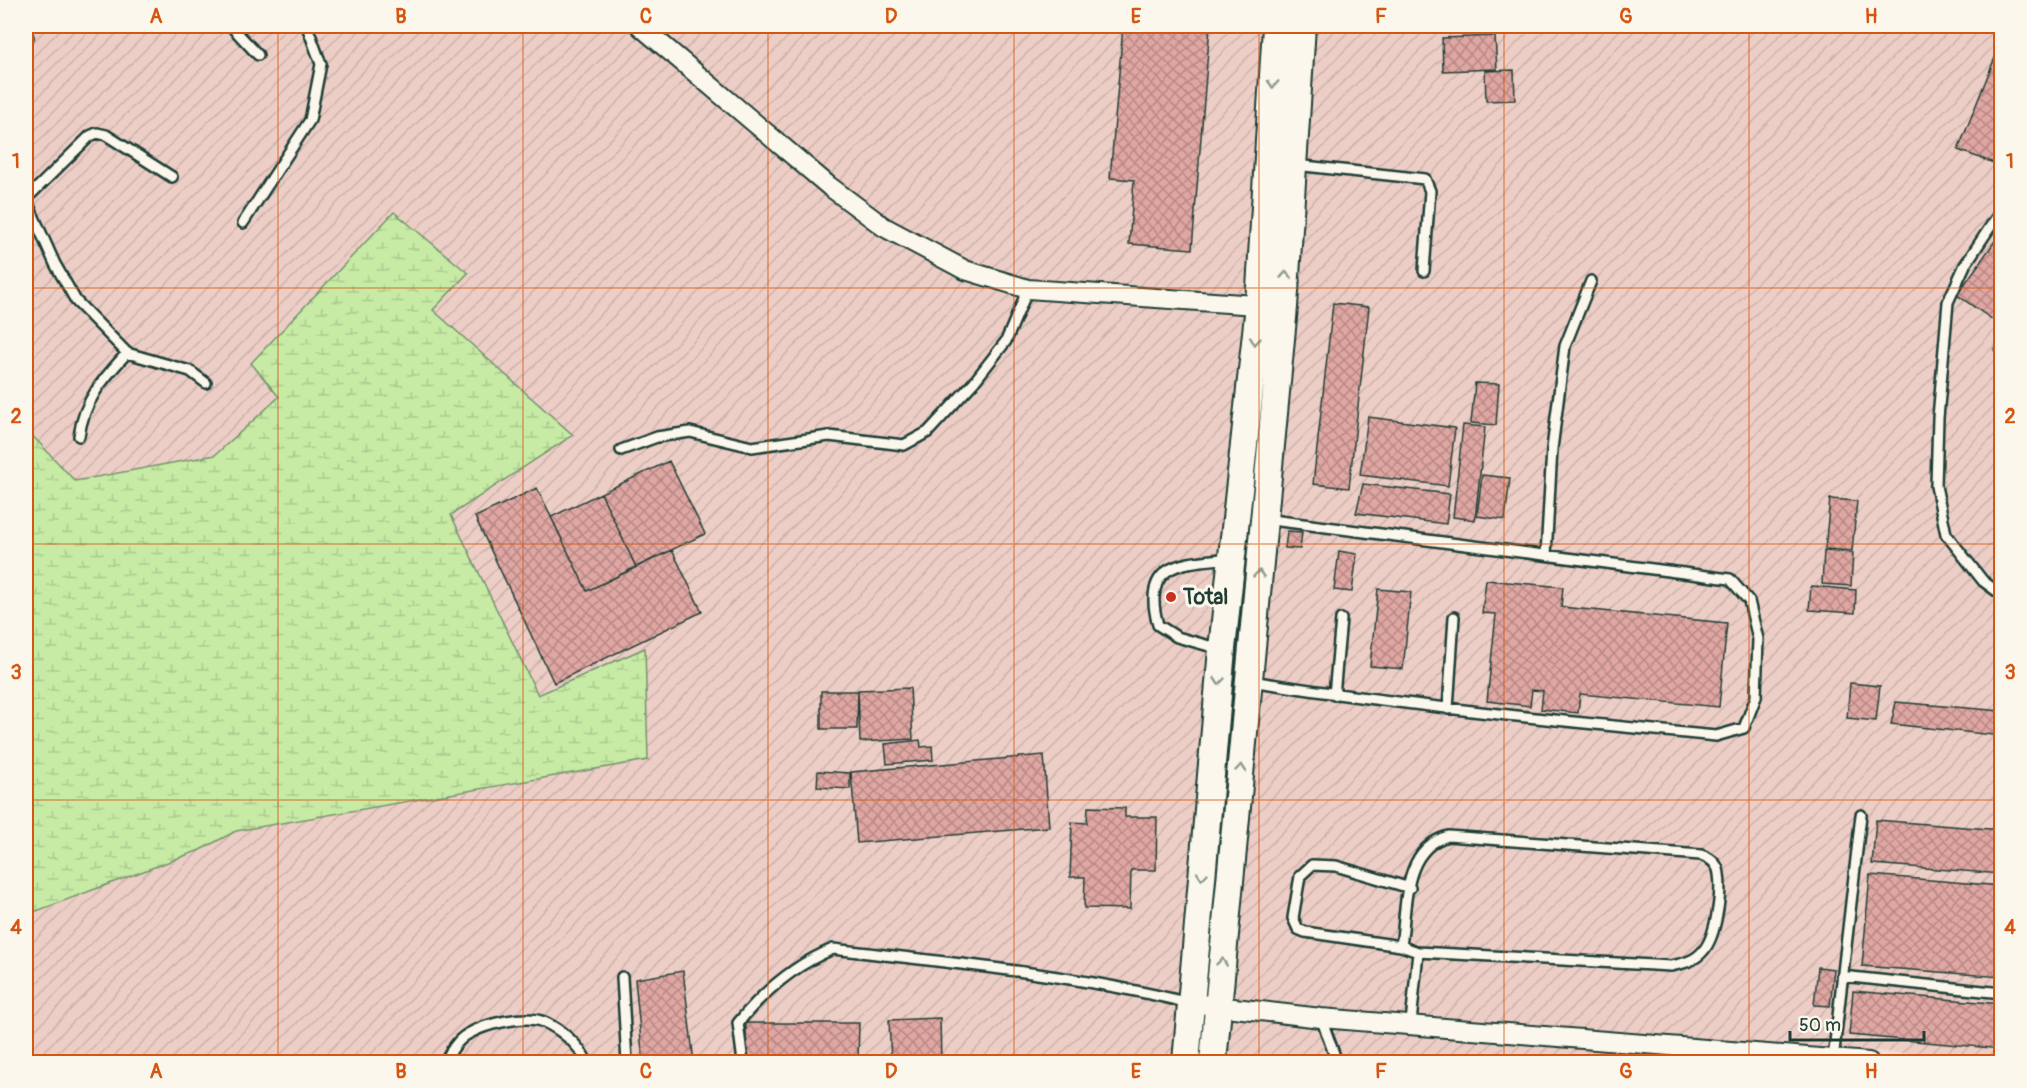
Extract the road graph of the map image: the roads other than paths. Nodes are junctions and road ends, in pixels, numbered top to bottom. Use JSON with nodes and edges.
{"nodes":[{"id":1,"x":231,"y":26,"type":"edge"},
{"id":2,"x":307,"y":26,"type":"edge"},
{"id":3,"x":640,"y":26,"type":"edge"},
{"id":4,"x":1276,"y":26,"type":"edge"},
{"id":5,"x":1302,"y":26,"type":"edge"},
{"id":6,"x":258,"y":55,"type":"dead end"},
{"id":7,"x":1293,"y":165,"type":"junction"},
{"id":8,"x":172,"y":177,"type":"dead end"},
{"id":9,"x":26,"y":199,"type":"edge"},
{"id":10,"x":2001,"y":209,"type":"edge"},
{"id":11,"x":243,"y":223,"type":"dead end"},
{"id":12,"x":1424,"y":271,"type":"dead end"},
{"id":13,"x":1591,"y":280,"type":"dead end"},
{"id":14,"x":1028,"y":289,"type":"junction"},
{"id":15,"x":1272,"y":306,"type":"junction"},
{"id":16,"x":127,"y":353,"type":"junction"},
{"id":17,"x":206,"y":383,"type":"dead end"},
{"id":18,"x":79,"y":436,"type":"dead end"},
{"id":19,"x":621,"y":450,"type":"dead end"},
{"id":20,"x":1264,"y":519,"type":"junction"},
{"id":21,"x":1546,"y":555,"type":"junction"},
{"id":22,"x":1233,"y":558,"type":"junction"},
{"id":23,"x":2001,"y":595,"type":"edge"},
{"id":24,"x":1454,"y":617,"type":"dead end"},
{"id":25,"x":1341,"y":619,"type":"dead end"},
{"id":26,"x":1222,"y":649,"type":"junction"},
{"id":27,"x":1248,"y":681,"type":"junction"},
{"id":28,"x":1334,"y":695,"type":"junction"},
{"id":29,"x":1448,"y":709,"type":"junction"},
{"id":30,"x":1861,"y":816,"type":"dead end"},
{"id":31,"x":1410,"y":888,"type":"junction"},
{"id":32,"x":1401,"y":946,"type":"junction"},
{"id":33,"x":1418,"y":952,"type":"junction"},
{"id":34,"x":1842,"y":976,"type":"junction"},
{"id":35,"x":622,"y":977,"type":"dead end"},
{"id":36,"x":2001,"y":993,"type":"edge"},
{"id":37,"x":1191,"y":1004,"type":"junction"},
{"id":38,"x":1218,"y":1007,"type":"junction"},
{"id":39,"x":1321,"y":1018,"type":"junction"},
{"id":40,"x":1411,"y":1023,"type":"junction"},
{"id":41,"x":1832,"y":1061,"type":"edge"},
{"id":42,"x":446,"y":1062,"type":"edge"},
{"id":43,"x":587,"y":1062,"type":"edge"},
{"id":44,"x":627,"y":1062,"type":"edge"},
{"id":45,"x":743,"y":1062,"type":"edge"},
{"id":46,"x":1186,"y":1062,"type":"edge"},
{"id":47,"x":1213,"y":1062,"type":"edge"},
{"id":48,"x":1337,"y":1062,"type":"edge"},
{"id":49,"x":1869,"y":1062,"type":"edge"}],
"edges":[{"from":1,"to":6,"type":"lane"},
{"from":2,"to":11,"type":"lane"},
{"from":3,"to":14,"type":"street"},
{"from":4,"to":15,"type":"main road","one_way":true},
{"from":5,"to":7,"type":"main road"},
{"from":7,"to":12,"type":"lane"},
{"from":15,"to":7,"type":"main road","one_way":true},
{"from":8,"to":9,"type":"lane"},
{"from":9,"to":16,"type":"lane"},
{"from":10,"to":23,"type":"lane"},
{"from":13,"to":21,"type":"lane"},
{"from":14,"to":15,"type":"street"},
{"from":14,"to":19,"type":"lane"},
{"from":15,"to":20,"type":"main road"},
{"from":15,"to":22,"type":"main road","one_way":true},
{"from":16,"to":17,"type":"lane"},
{"from":16,"to":18,"type":"lane"},
{"from":20,"to":21,"type":"lane"},
{"from":27,"to":20,"type":"main road","one_way":true},
{"from":21,"to":29,"type":"lane"},
{"from":22,"to":26,"type":"main road"},
{"from":22,"to":26,"type":"lane"},
{"from":24,"to":29,"type":"lane"},
{"from":25,"to":28,"type":"lane"},
{"from":26,"to":37,"type":"main road","one_way":true},
{"from":27,"to":28,"type":"lane"},
{"from":38,"to":27,"type":"main road","one_way":true},
{"from":28,"to":29,"type":"lane"},
{"from":30,"to":34,"type":"lane"},
{"from":31,"to":32,"type":"lane"},
{"from":31,"to":32,"type":"lane"},
{"from":31,"to":33,"type":"lane"},
{"from":32,"to":33,"type":"lane"},
{"from":33,"to":40,"type":"lane"},
{"from":34,"to":36,"type":"lane"},
{"from":34,"to":41,"type":"lane"},
{"from":35,"to":44,"type":"lane"},
{"from":37,"to":38,"type":"street"},
{"from":37,"to":45,"type":"lane"},
{"from":37,"to":46,"type":"main road"},
{"from":38,"to":39,"type":"street"},
{"from":38,"to":47,"type":"main road"},
{"from":39,"to":40,"type":"street"},
{"from":39,"to":48,"type":"lane"},
{"from":40,"to":41,"type":"street"},
{"from":41,"to":49,"type":"street"},
{"from":42,"to":43,"type":"lane"}]}
